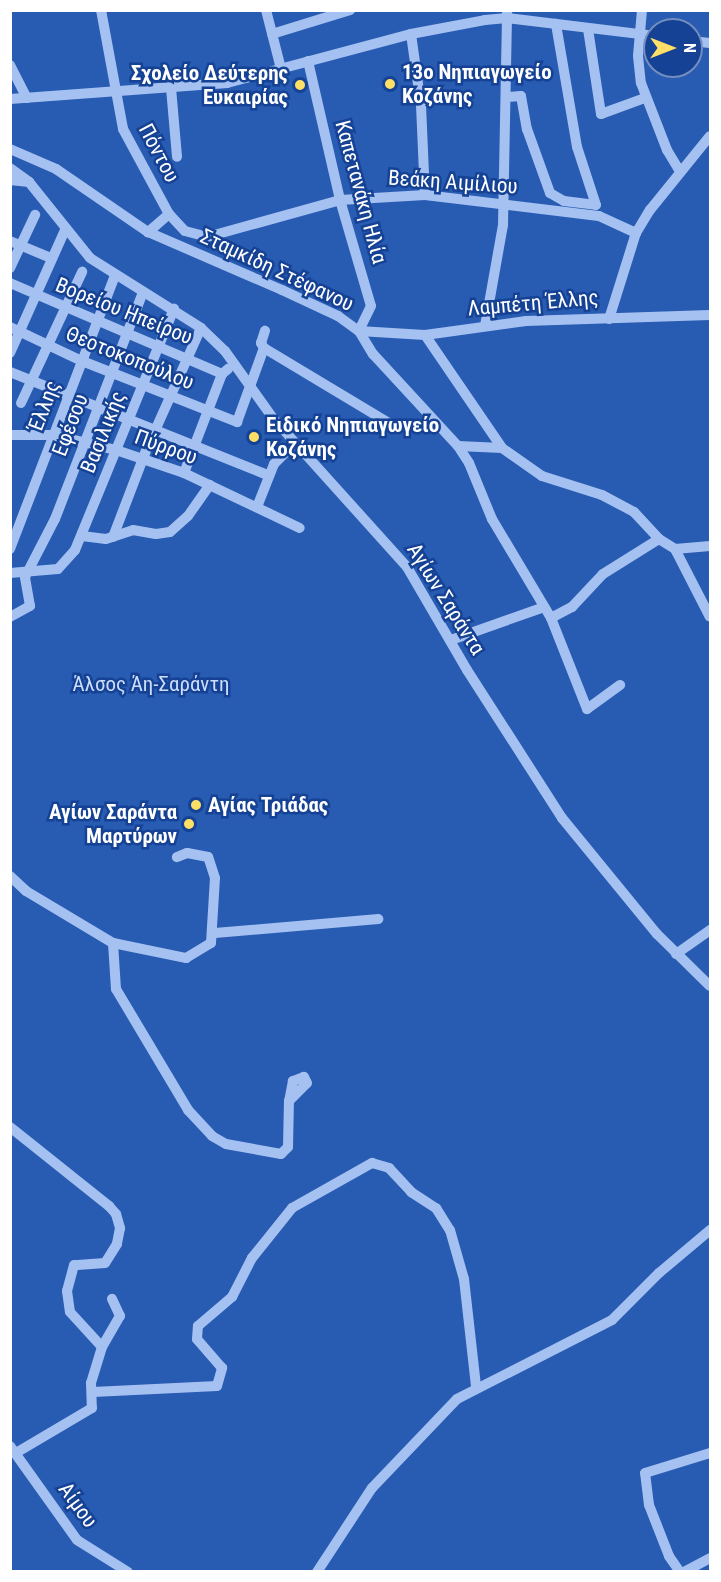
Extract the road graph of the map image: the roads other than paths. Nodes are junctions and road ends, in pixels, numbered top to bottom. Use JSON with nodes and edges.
{"nodes":[{"id":1,"x":101,"y":10,"type":"edge"},
{"id":2,"x":266,"y":10,"type":"edge"},
{"id":3,"x":350,"y":10,"type":"edge"},
{"id":4,"x":642,"y":10,"type":"edge"},
{"id":5,"x":507,"y":14,"type":"edge"},
{"id":6,"x":556,"y":24,"type":"junction"},
{"id":7,"x":588,"y":29,"type":"junction"},
{"id":8,"x":272,"y":34,"type":"junction"},
{"id":9,"x":411,"y":34,"type":"junction"},
{"id":10,"x":639,"y":34,"type":"junction"},
{"id":11,"x":643,"y":34,"type":"edge"},
{"id":12,"x":308,"y":61,"type":"junction"},
{"id":13,"x":10,"y":65,"type":"edge"},
{"id":14,"x":281,"y":69,"type":"junction"},
{"id":15,"x":171,"y":88,"type":"junction"},
{"id":16,"x":116,"y":90,"type":"junction"},
{"id":17,"x":507,"y":97,"type":"junction"},
{"id":18,"x":27,"y":98,"type":"junction"},
{"id":19,"x":645,"y":98,"type":"junction"},
{"id":20,"x":10,"y":99,"type":"edge"},
{"id":21,"x":711,"y":136,"type":"edge"},
{"id":22,"x":10,"y":148,"type":"edge"},
{"id":23,"x":177,"y":157,"type":"dead end"},
{"id":24,"x":10,"y":168,"type":"edge"},
{"id":25,"x":680,"y":172,"type":"junction"},
{"id":26,"x":10,"y":180,"type":"edge"},
{"id":27,"x":29,"y":182,"type":"junction"},
{"id":28,"x":425,"y":195,"type":"junction"},
{"id":29,"x":340,"y":200,"type":"junction"},
{"id":30,"x":504,"y":204,"type":"junction"},
{"id":31,"x":169,"y":214,"type":"junction"},
{"id":32,"x":35,"y":215,"type":"dead end"},
{"id":33,"x":64,"y":230,"type":"junction"},
{"id":34,"x":148,"y":232,"type":"junction"},
{"id":35,"x":636,"y":233,"type":"junction"},
{"id":36,"x":16,"y":244,"type":"edge"},
{"id":37,"x":51,"y":258,"type":"junction"},
{"id":38,"x":10,"y":268,"type":"edge"},
{"id":39,"x":82,"y":272,"type":"dead end"},
{"id":40,"x":115,"y":276,"type":"junction"},
{"id":41,"x":10,"y":284,"type":"edge"},
{"id":42,"x":143,"y":292,"type":"junction"},
{"id":43,"x":35,"y":295,"type":"junction"},
{"id":44,"x":64,"y":308,"type":"junction"},
{"id":45,"x":174,"y":309,"type":"junction"},
{"id":46,"x":711,"y":315,"type":"edge"},
{"id":47,"x":609,"y":319,"type":"junction"},
{"id":48,"x":97,"y":320,"type":"junction"},
{"id":49,"x":485,"y":326,"type":"junction"},
{"id":50,"x":201,"y":328,"type":"junction"},
{"id":51,"x":15,"y":329,"type":"edge"},
{"id":52,"x":265,"y":331,"type":"dead end"},
{"id":53,"x":359,"y":331,"type":"junction"},
{"id":54,"x":128,"y":333,"type":"junction"},
{"id":55,"x":425,"y":334,"type":"junction"},
{"id":56,"x":47,"y":345,"type":"junction"},
{"id":57,"x":159,"y":347,"type":"junction"},
{"id":58,"x":264,"y":348,"type":"junction"},
{"id":59,"x":10,"y":353,"type":"edge"},
{"id":60,"x":188,"y":358,"type":"junction"},
{"id":61,"x":82,"y":361,"type":"junction"},
{"id":62,"x":234,"y":365,"type":"junction"},
{"id":63,"x":10,"y":372,"type":"edge"},
{"id":64,"x":111,"y":373,"type":"junction"},
{"id":65,"x":222,"y":374,"type":"junction"},
{"id":66,"x":30,"y":382,"type":"junction"},
{"id":67,"x":142,"y":385,"type":"junction"},
{"id":68,"x":250,"y":389,"type":"junction"},
{"id":69,"x":170,"y":396,"type":"junction"},
{"id":70,"x":68,"y":398,"type":"junction"},
{"id":71,"x":21,"y":403,"type":"dead end"},
{"id":72,"x":97,"y":409,"type":"junction"},
{"id":73,"x":208,"y":411,"type":"junction"},
{"id":74,"x":128,"y":420,"type":"junction"},
{"id":75,"x":437,"y":424,"type":"junction"},
{"id":76,"x":154,"y":431,"type":"junction"},
{"id":77,"x":10,"y":435,"type":"edge"},
{"id":78,"x":54,"y":435,"type":"junction"},
{"id":79,"x":84,"y":441,"type":"junction"},
{"id":80,"x":296,"y":443,"type":"junction"},
{"id":81,"x":194,"y":446,"type":"junction"},
{"id":82,"x":458,"y":446,"type":"junction"},
{"id":83,"x":502,"y":448,"type":"junction"},
{"id":84,"x":116,"y":450,"type":"junction"},
{"id":85,"x":142,"y":459,"type":"junction"},
{"id":86,"x":184,"y":473,"type":"junction"},
{"id":87,"x":268,"y":475,"type":"junction"},
{"id":88,"x":210,"y":485,"type":"junction"},
{"id":89,"x":256,"y":507,"type":"junction"},
{"id":90,"x":300,"y":528,"type":"dead end"},
{"id":91,"x":82,"y":536,"type":"junction"},
{"id":92,"x":113,"y":537,"type":"junction"},
{"id":93,"x":658,"y":539,"type":"junction"},
{"id":94,"x":711,"y":546,"type":"edge"},
{"id":95,"x":10,"y":549,"type":"edge"},
{"id":96,"x":675,"y":549,"type":"junction"},
{"id":97,"x":27,"y":571,"type":"junction"},
{"id":98,"x":10,"y":573,"type":"edge"},
{"id":99,"x":544,"y":607,"type":"junction"},
{"id":100,"x":10,"y":617,"type":"edge"},
{"id":101,"x":711,"y":617,"type":"edge"},
{"id":102,"x":550,"y":618,"type":"junction"},
{"id":103,"x":451,"y":640,"type":"junction"},
{"id":104,"x":620,"y":685,"type":"dead end"},
{"id":105,"x":177,"y":857,"type":"dead end"},
{"id":106,"x":10,"y":876,"type":"edge"},
{"id":107,"x":378,"y":919,"type":"dead end"},
{"id":108,"x":711,"y":930,"type":"edge"},
{"id":109,"x":214,"y":933,"type":"junction"},
{"id":110,"x":113,"y":944,"type":"junction"},
{"id":111,"x":676,"y":954,"type":"junction"},
{"id":112,"x":711,"y":986,"type":"edge"},
{"id":113,"x":289,"y":1101,"type":"dead end"},
{"id":114,"x":10,"y":1127,"type":"edge"},
{"id":115,"x":711,"y":1230,"type":"edge"},
{"id":116,"x":112,"y":1299,"type":"dead end"},
{"id":117,"x":102,"y":1347,"type":"junction"},
{"id":118,"x":476,"y":1386,"type":"junction"},
{"id":119,"x":93,"y":1392,"type":"junction"},
{"id":120,"x":13,"y":1449,"type":"edge"},
{"id":121,"x":711,"y":1453,"type":"edge"},
{"id":122,"x":711,"y":1558,"type":"edge"},
{"id":123,"x":128,"y":1572,"type":"edge"},
{"id":124,"x":317,"y":1572,"type":"edge"},
{"id":125,"x":682,"y":1572,"type":"edge"}],
"edges":[{"from":1,"to":16,"type":"street","name":"Πόντου"},
{"from":2,"to":8,"type":"street"},
{"from":3,"to":8,"type":"street"},
{"from":4,"to":10,"type":"street"},
{"from":5,"to":6,"type":"street"},
{"from":5,"to":9,"type":"street"},
{"from":5,"to":17,"type":"street"},
{"from":6,"to":7,"type":"street"},
{"from":6,"to":17,"type":"street"},
{"from":7,"to":10,"type":"street"},
{"from":7,"to":19,"type":"street"},
{"from":8,"to":14,"type":"street"},
{"from":9,"to":12,"type":"street"},
{"from":9,"to":28,"type":"street"},
{"from":10,"to":11,"type":"street"},
{"from":10,"to":19,"type":"street"},
{"from":12,"to":14,"type":"street"},
{"from":12,"to":29,"type":"street","name":"Καπετανάκη Ηλία"},
{"from":13,"to":18,"type":"street"},
{"from":14,"to":15,"type":"street"},
{"from":15,"to":16,"type":"street"},
{"from":15,"to":23,"type":"street"},
{"from":16,"to":18,"type":"street"},
{"from":16,"to":31,"type":"street","name":"Πόντου"},
{"from":17,"to":30,"type":"street"},
{"from":18,"to":20,"type":"street"},
{"from":19,"to":25,"type":"street"},
{"from":21,"to":25,"type":"street","name":"Λαμπέτη Έλλης"},
{"from":22,"to":34,"type":"street","name":"Σταμκίδη Στέφανου"},
{"from":24,"to":27,"type":"street","name":"Αγίων Σαράντα"},
{"from":25,"to":35,"type":"street","name":"Λαμπέτη Έλλης"},
{"from":26,"to":27,"type":"street"},
{"from":27,"to":33,"type":"street","name":"Αγίων Σαράντα"},
{"from":28,"to":29,"type":"street","name":"Βεάκη Αιμίλιου"},
{"from":28,"to":30,"type":"street","name":"Βεάκη Αιμίλιου"},
{"from":29,"to":31,"type":"street","name":"Βεάκη Αιμίλιου"},
{"from":29,"to":53,"type":"street","name":"Καπετανάκη Ηλία"},
{"from":30,"to":35,"type":"street","name":"Βεάκη Αιμίλιου"},
{"from":30,"to":49,"type":"street"},
{"from":31,"to":34,"type":"street","name":"Πόντου"},
{"from":32,"to":36,"type":"street"},
{"from":33,"to":37,"type":"street"},
{"from":33,"to":40,"type":"street","name":"Αγίων Σαράντα"},
{"from":34,"to":53,"type":"street","name":"Σταμκίδη Στέφανου"},
{"from":35,"to":47,"type":"street","name":"Λαμπέτη Έλλης"},
{"from":36,"to":37,"type":"street"},
{"from":36,"to":38,"type":"street"},
{"from":37,"to":43,"type":"street"},
{"from":39,"to":44,"type":"street"},
{"from":40,"to":42,"type":"street","name":"Αγίων Σαράντα"},
{"from":40,"to":48,"type":"street","name":"Έλλης"},
{"from":41,"to":43,"type":"street","name":"Βορείου Ηπείρου"},
{"from":42,"to":45,"type":"street","name":"Αγίων Σαράντα"},
{"from":42,"to":54,"type":"street","name":"Εφέσου"},
{"from":43,"to":44,"type":"street","name":"Βορείου Ηπείρου"},
{"from":43,"to":51,"type":"street"},
{"from":44,"to":48,"type":"street","name":"Βορείου Ηπείρου"},
{"from":44,"to":56,"type":"street"},
{"from":45,"to":50,"type":"street","name":"Αγίων Σαράντα"},
{"from":45,"to":57,"type":"street","name":"Βασιλικής"},
{"from":46,"to":47,"type":"street"},
{"from":47,"to":49,"type":"street","name":"Λαμπέτη Έλλης"},
{"from":48,"to":54,"type":"street","name":"Βορείου Ηπείρου"},
{"from":48,"to":61,"type":"street","name":"Έλλης"},
{"from":49,"to":55,"type":"street","name":"Λαμπέτη Έλλης"},
{"from":50,"to":60,"type":"street"},
{"from":50,"to":62,"type":"street","name":"Αγίων Σαράντα"},
{"from":51,"to":56,"type":"street","name":"Θεοτοκοπούλου"},
{"from":51,"to":59,"type":"street"},
{"from":52,"to":58,"type":"street"},
{"from":53,"to":55,"type":"street","name":"Λαμπέτη Έλλης"},
{"from":53,"to":75,"type":"street","name":"Σταμκίδη Στέφανου"},
{"from":54,"to":57,"type":"street","name":"Βορείου Ηπείρου"},
{"from":54,"to":64,"type":"street","name":"Εφέσου"},
{"from":55,"to":83,"type":"street"},
{"from":56,"to":61,"type":"street","name":"Θεοτοκοπούλου"},
{"from":56,"to":66,"type":"street"},
{"from":57,"to":60,"type":"street","name":"Βορείου Ηπείρου"},
{"from":57,"to":67,"type":"street","name":"Βασιλικής"},
{"from":58,"to":68,"type":"street"},
{"from":58,"to":75,"type":"street"},
{"from":60,"to":65,"type":"street","name":"Βορείου Ηπείρου"},
{"from":60,"to":69,"type":"street"},
{"from":61,"to":64,"type":"street","name":"Θεοτοκοπούλου"},
{"from":61,"to":70,"type":"street","name":"Έλλης"},
{"from":62,"to":65,"type":"street"},
{"from":62,"to":68,"type":"street","name":"Αγίων Σαράντα"},
{"from":63,"to":66,"type":"street"},
{"from":64,"to":67,"type":"street","name":"Θεοτοκοπούλου"},
{"from":64,"to":72,"type":"street","name":"Εφέσου"},
{"from":65,"to":73,"type":"street"},
{"from":66,"to":70,"type":"street"},
{"from":66,"to":71,"type":"street"},
{"from":67,"to":69,"type":"street","name":"Θεοτοκοπούλου"},
{"from":67,"to":74,"type":"street","name":"Βασιλικής"},
{"from":68,"to":73,"type":"street","name":"Θεοτοκοπούλου"},
{"from":68,"to":80,"type":"street","name":"Αγίων Σαράντα"},
{"from":69,"to":73,"type":"street","name":"Θεοτοκοπούλου"},
{"from":69,"to":76,"type":"street"},
{"from":70,"to":72,"type":"street"},
{"from":70,"to":78,"type":"street","name":"Έλλης"},
{"from":72,"to":74,"type":"street"},
{"from":72,"to":79,"type":"street","name":"Εφέσου"},
{"from":73,"to":81,"type":"street"},
{"from":74,"to":76,"type":"street"},
{"from":74,"to":84,"type":"street","name":"Βασιλικής"},
{"from":75,"to":82,"type":"street","name":"Σταμκίδη Στέφανου"},
{"from":76,"to":81,"type":"street"},
{"from":76,"to":85,"type":"street"},
{"from":77,"to":78,"type":"street","name":"Πύρρου"},
{"from":78,"to":79,"type":"street","name":"Πύρρου"},
{"from":78,"to":95,"type":"street","name":"Έλλης"},
{"from":79,"to":84,"type":"street","name":"Πύρρου"},
{"from":79,"to":97,"type":"street","name":"Εφέσου"},
{"from":80,"to":87,"type":"street"},
{"from":80,"to":103,"type":"street","name":"Αγίων Σαράντα"},
{"from":81,"to":86,"type":"street"},
{"from":81,"to":87,"type":"street"},
{"from":82,"to":83,"type":"street"},
{"from":82,"to":99,"type":"street","name":"Σταμκίδη Στέφανου"},
{"from":83,"to":93,"type":"street"},
{"from":84,"to":85,"type":"street","name":"Πύρρου"},
{"from":84,"to":91,"type":"street","name":"Βασιλικής"},
{"from":85,"to":86,"type":"street","name":"Πύρρου"},
{"from":85,"to":92,"type":"street"},
{"from":86,"to":88,"type":"street","name":"Πύρρου"},
{"from":87,"to":89,"type":"street"},
{"from":88,"to":89,"type":"street","name":"Πύρρου"},
{"from":88,"to":92,"type":"street"},
{"from":89,"to":90,"type":"street","name":"Πύρρου"},
{"from":91,"to":92,"type":"street"},
{"from":91,"to":97,"type":"street","name":"Βασιλικής"},
{"from":93,"to":96,"type":"street"},
{"from":93,"to":102,"type":"street"},
{"from":94,"to":96,"type":"street"},
{"from":96,"to":101,"type":"street"},
{"from":97,"to":98,"type":"street"},
{"from":97,"to":100,"type":"street"},
{"from":99,"to":102,"type":"street","name":"Σταμκίδη Στέφανου"},
{"from":99,"to":103,"type":"street"},
{"from":102,"to":104,"type":"street","name":"Σταμκίδη Στέφανου"},
{"from":103,"to":111,"type":"street","name":"Αγίων Σαράντα"},
{"from":105,"to":109,"type":"street"},
{"from":106,"to":110,"type":"street"},
{"from":107,"to":109,"type":"street"},
{"from":108,"to":111,"type":"street"},
{"from":109,"to":110,"type":"street"},
{"from":110,"to":113,"type":"street"},
{"from":111,"to":112,"type":"street","name":"Αγίων Σαράντα"},
{"from":114,"to":117,"type":"street"},
{"from":115,"to":118,"type":"street"},
{"from":116,"to":117,"type":"street"},
{"from":117,"to":119,"type":"street"},
{"from":118,"to":119,"type":"street"},
{"from":118,"to":124,"type":"street"},
{"from":119,"to":120,"type":"street"},
{"from":120,"to":123,"type":"street","name":"Αίμου"},
{"from":121,"to":125,"type":"street"},
{"from":122,"to":125,"type":"street"}]}
